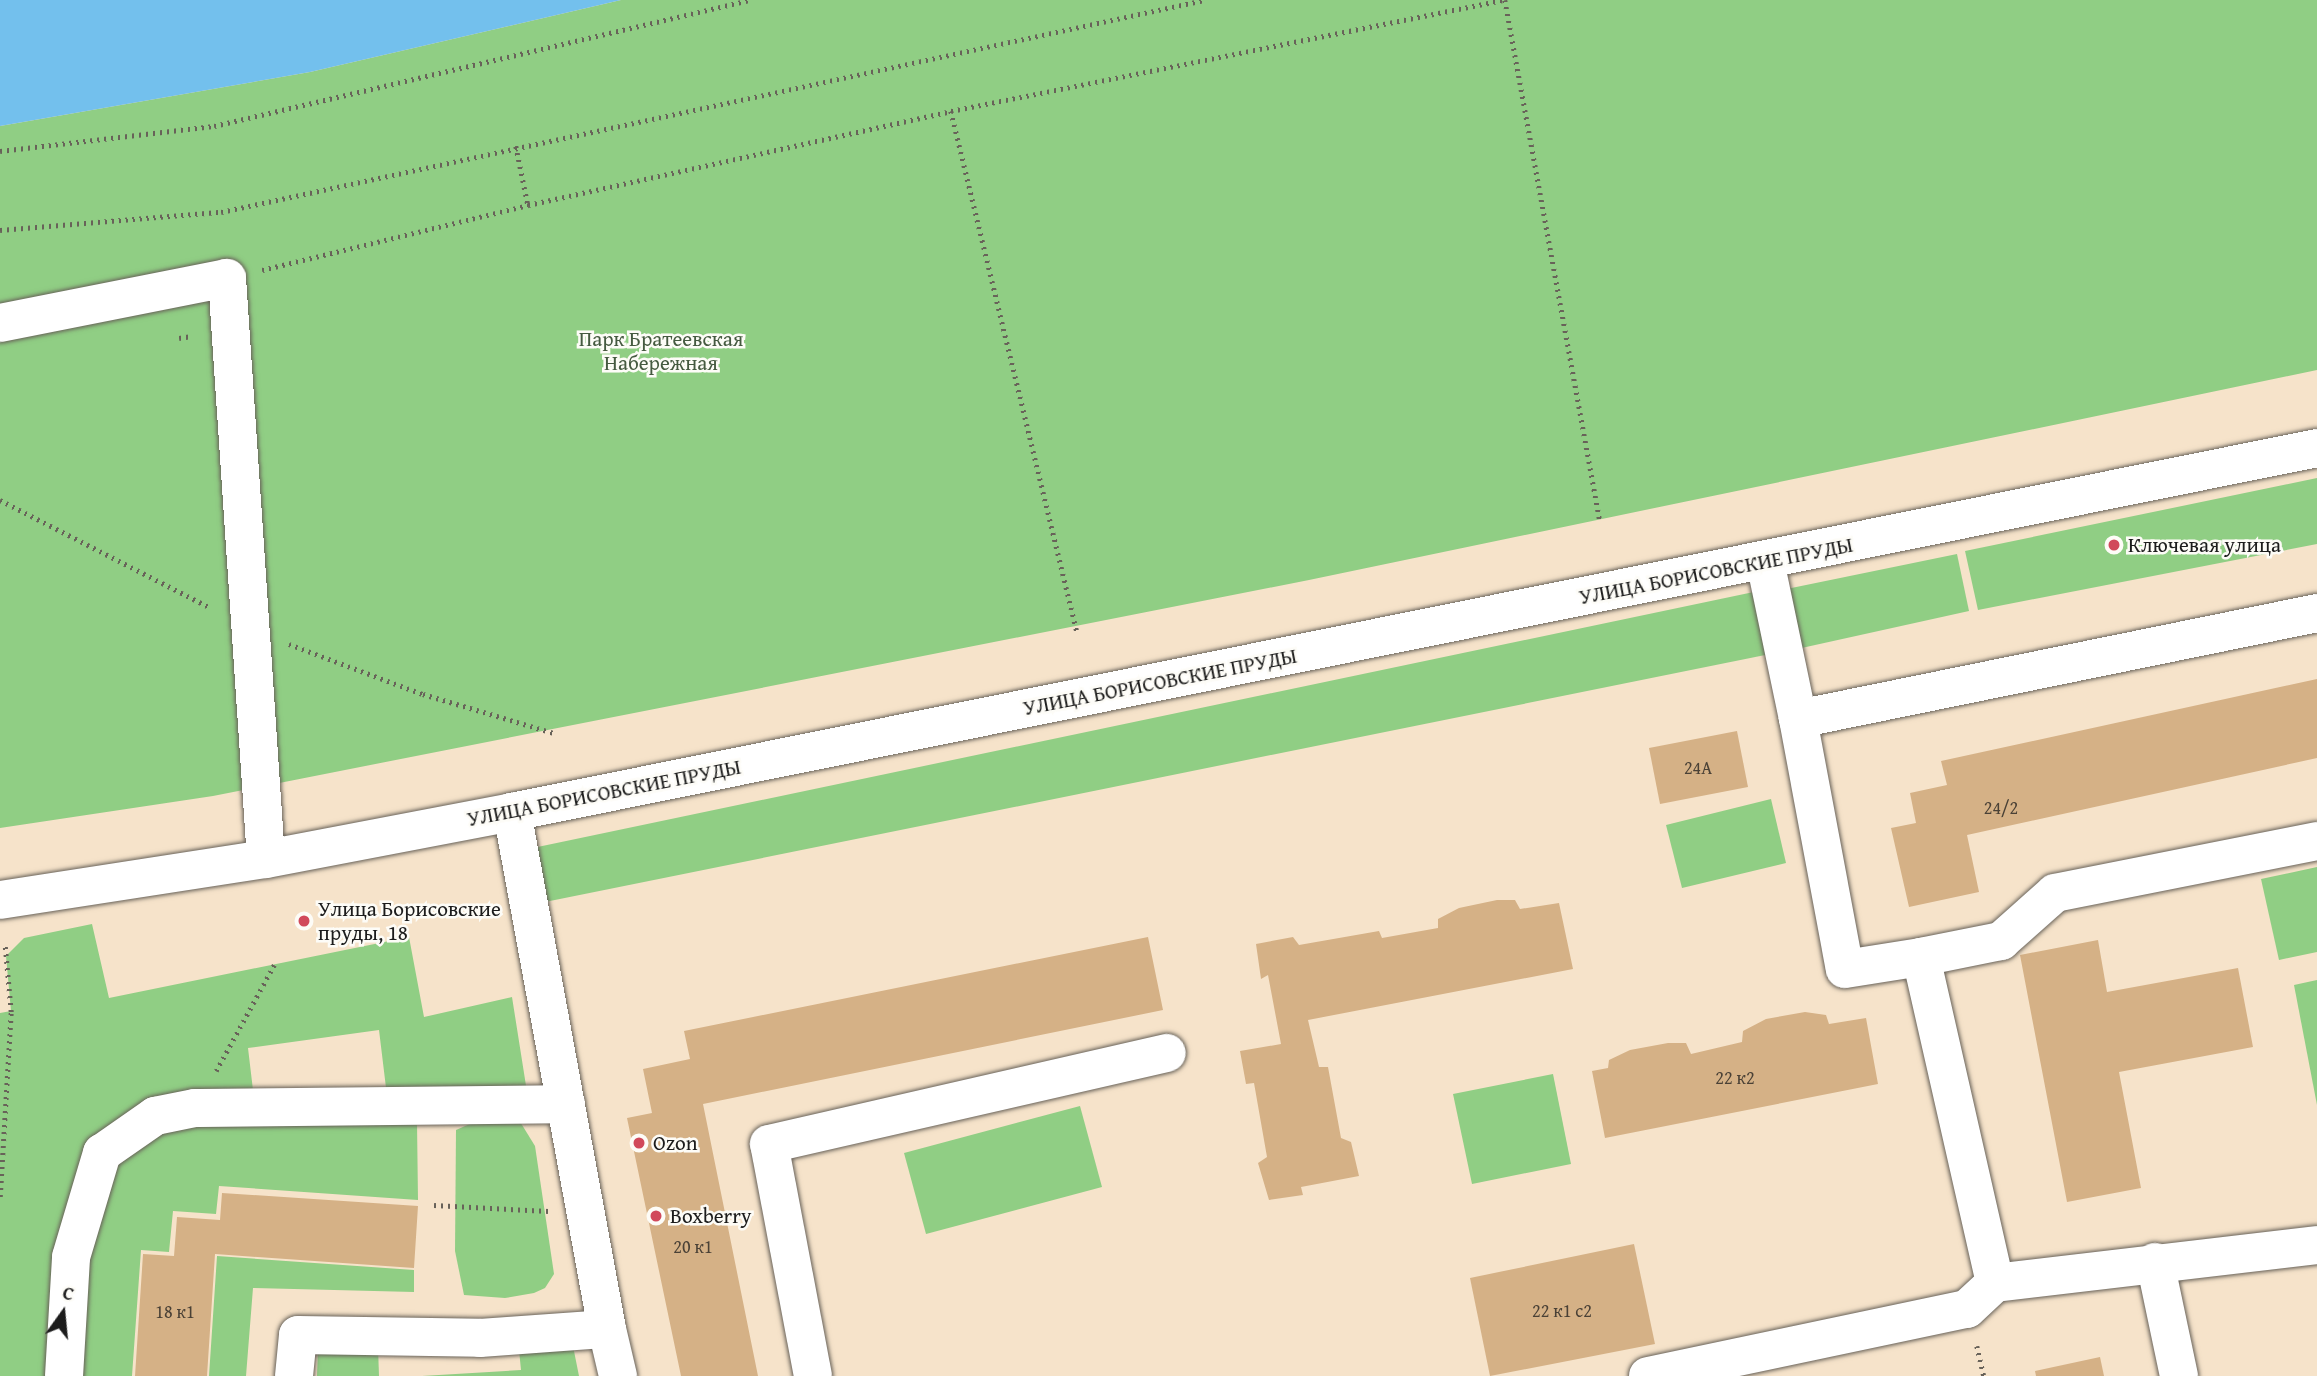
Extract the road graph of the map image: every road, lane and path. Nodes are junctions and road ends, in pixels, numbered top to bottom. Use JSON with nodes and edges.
{"nodes":[{"id":1,"x":750,"y":0,"type":"edge"},
{"id":2,"x":1205,"y":0,"type":"edge"},
{"id":3,"x":1504,"y":0,"type":"edge"},
{"id":4,"x":1485,"y":2,"type":"edge"},
{"id":5,"x":951,"y":111,"type":"junction"},
{"id":6,"x":516,"y":146,"type":"junction"},
{"id":7,"x":0,"y":151,"type":"edge"},
{"id":8,"x":528,"y":205,"type":"junction"},
{"id":9,"x":0,"y":230,"type":"edge"},
{"id":10,"x":227,"y":278,"type":"junction"},
{"id":11,"x":0,"y":323,"type":"edge"},
{"id":12,"x":2317,"y":447,"type":"edge"},
{"id":13,"x":1600,"y":521,"type":"dead end"},
{"id":14,"x":1765,"y":561,"type":"junction"},
{"id":15,"x":2317,"y":613,"type":"edge"},
{"id":16,"x":1077,"y":632,"type":"dead end"},
{"id":17,"x":1798,"y":719,"type":"junction"},
{"id":18,"x":512,"y":812,"type":"junction"},
{"id":19,"x":2317,"y":841,"type":"edge"},
{"id":20,"x":266,"y":859,"type":"junction"},
{"id":21,"x":0,"y":900,"type":"edge"},
{"id":22,"x":5,"y":946,"type":"dead end"},
{"id":23,"x":1921,"y":957,"type":"junction"},
{"id":24,"x":274,"y":965,"type":"dead end"},
{"id":25,"x":1167,"y":1053,"type":"dead end"},
{"id":26,"x":566,"y":1104,"type":"junction"},
{"id":27,"x":195,"y":1108,"type":"junction"},
{"id":28,"x":0,"y":1196,"type":"edge"},
{"id":29,"x":550,"y":1198,"type":"dead end"},
{"id":30,"x":434,"y":1205,"type":"dead end"},
{"id":31,"x":552,"y":1211,"type":"junction"},
{"id":32,"x":554,"y":1224,"type":"dead end"},
{"id":33,"x":2317,"y":1245,"type":"edge"},
{"id":34,"x":2155,"y":1262,"type":"junction"},
{"id":35,"x":1995,"y":1283,"type":"junction"},
{"id":36,"x":607,"y":1329,"type":"junction"},
{"id":37,"x":64,"y":1376,"type":"edge"},
{"id":38,"x":294,"y":1376,"type":"edge"},
{"id":39,"x":618,"y":1376,"type":"edge"},
{"id":40,"x":813,"y":1376,"type":"edge"},
{"id":41,"x":1647,"y":1376,"type":"edge"},
{"id":42,"x":2179,"y":1376,"type":"edge"}],
"edges":[{"from":1,"to":7,"type":"path"},
{"from":2,"to":6,"type":"path"},
{"from":3,"to":4,"type":"path"},
{"from":3,"to":13,"type":"path"},
{"from":4,"to":5,"type":"path"},
{"from":5,"to":8,"type":"path"},
{"from":5,"to":16,"type":"path"},
{"from":6,"to":8,"type":"path"},
{"from":6,"to":9,"type":"path"},
{"from":8,"to":10,"type":"path"},
{"from":10,"to":11,"type":"street"},
{"from":10,"to":20,"type":"street"},
{"from":12,"to":14,"type":"street","name":"УЛИЦА БОРИСОВСКИЕ ПРУДЫ"},
{"from":14,"to":17,"type":"street"},
{"from":14,"to":18,"type":"street","name":"УЛИЦА БОРИСОВСКИЕ ПРУДЫ"},
{"from":15,"to":17,"type":"street"},
{"from":17,"to":23,"type":"street"},
{"from":18,"to":20,"type":"street","name":"УЛИЦА БОРИСОВСКИЕ ПРУДЫ"},
{"from":18,"to":26,"type":"street"},
{"from":19,"to":23,"type":"street"},
{"from":20,"to":21,"type":"street","name":"УЛИЦА БОРИСОВСКИЕ ПРУДЫ"},
{"from":22,"to":28,"type":"path"},
{"from":23,"to":35,"type":"street"},
{"from":24,"to":27,"type":"path"},
{"from":25,"to":40,"type":"street"},
{"from":26,"to":27,"type":"street"},
{"from":26,"to":36,"type":"street"},
{"from":27,"to":37,"type":"street"},
{"from":29,"to":31,"type":"path"},
{"from":30,"to":31,"type":"path"},
{"from":31,"to":32,"type":"path"},
{"from":33,"to":34,"type":"street"},
{"from":34,"to":35,"type":"street"},
{"from":34,"to":42,"type":"street"},
{"from":35,"to":41,"type":"street"},
{"from":36,"to":38,"type":"street"},
{"from":36,"to":39,"type":"street"}]}
